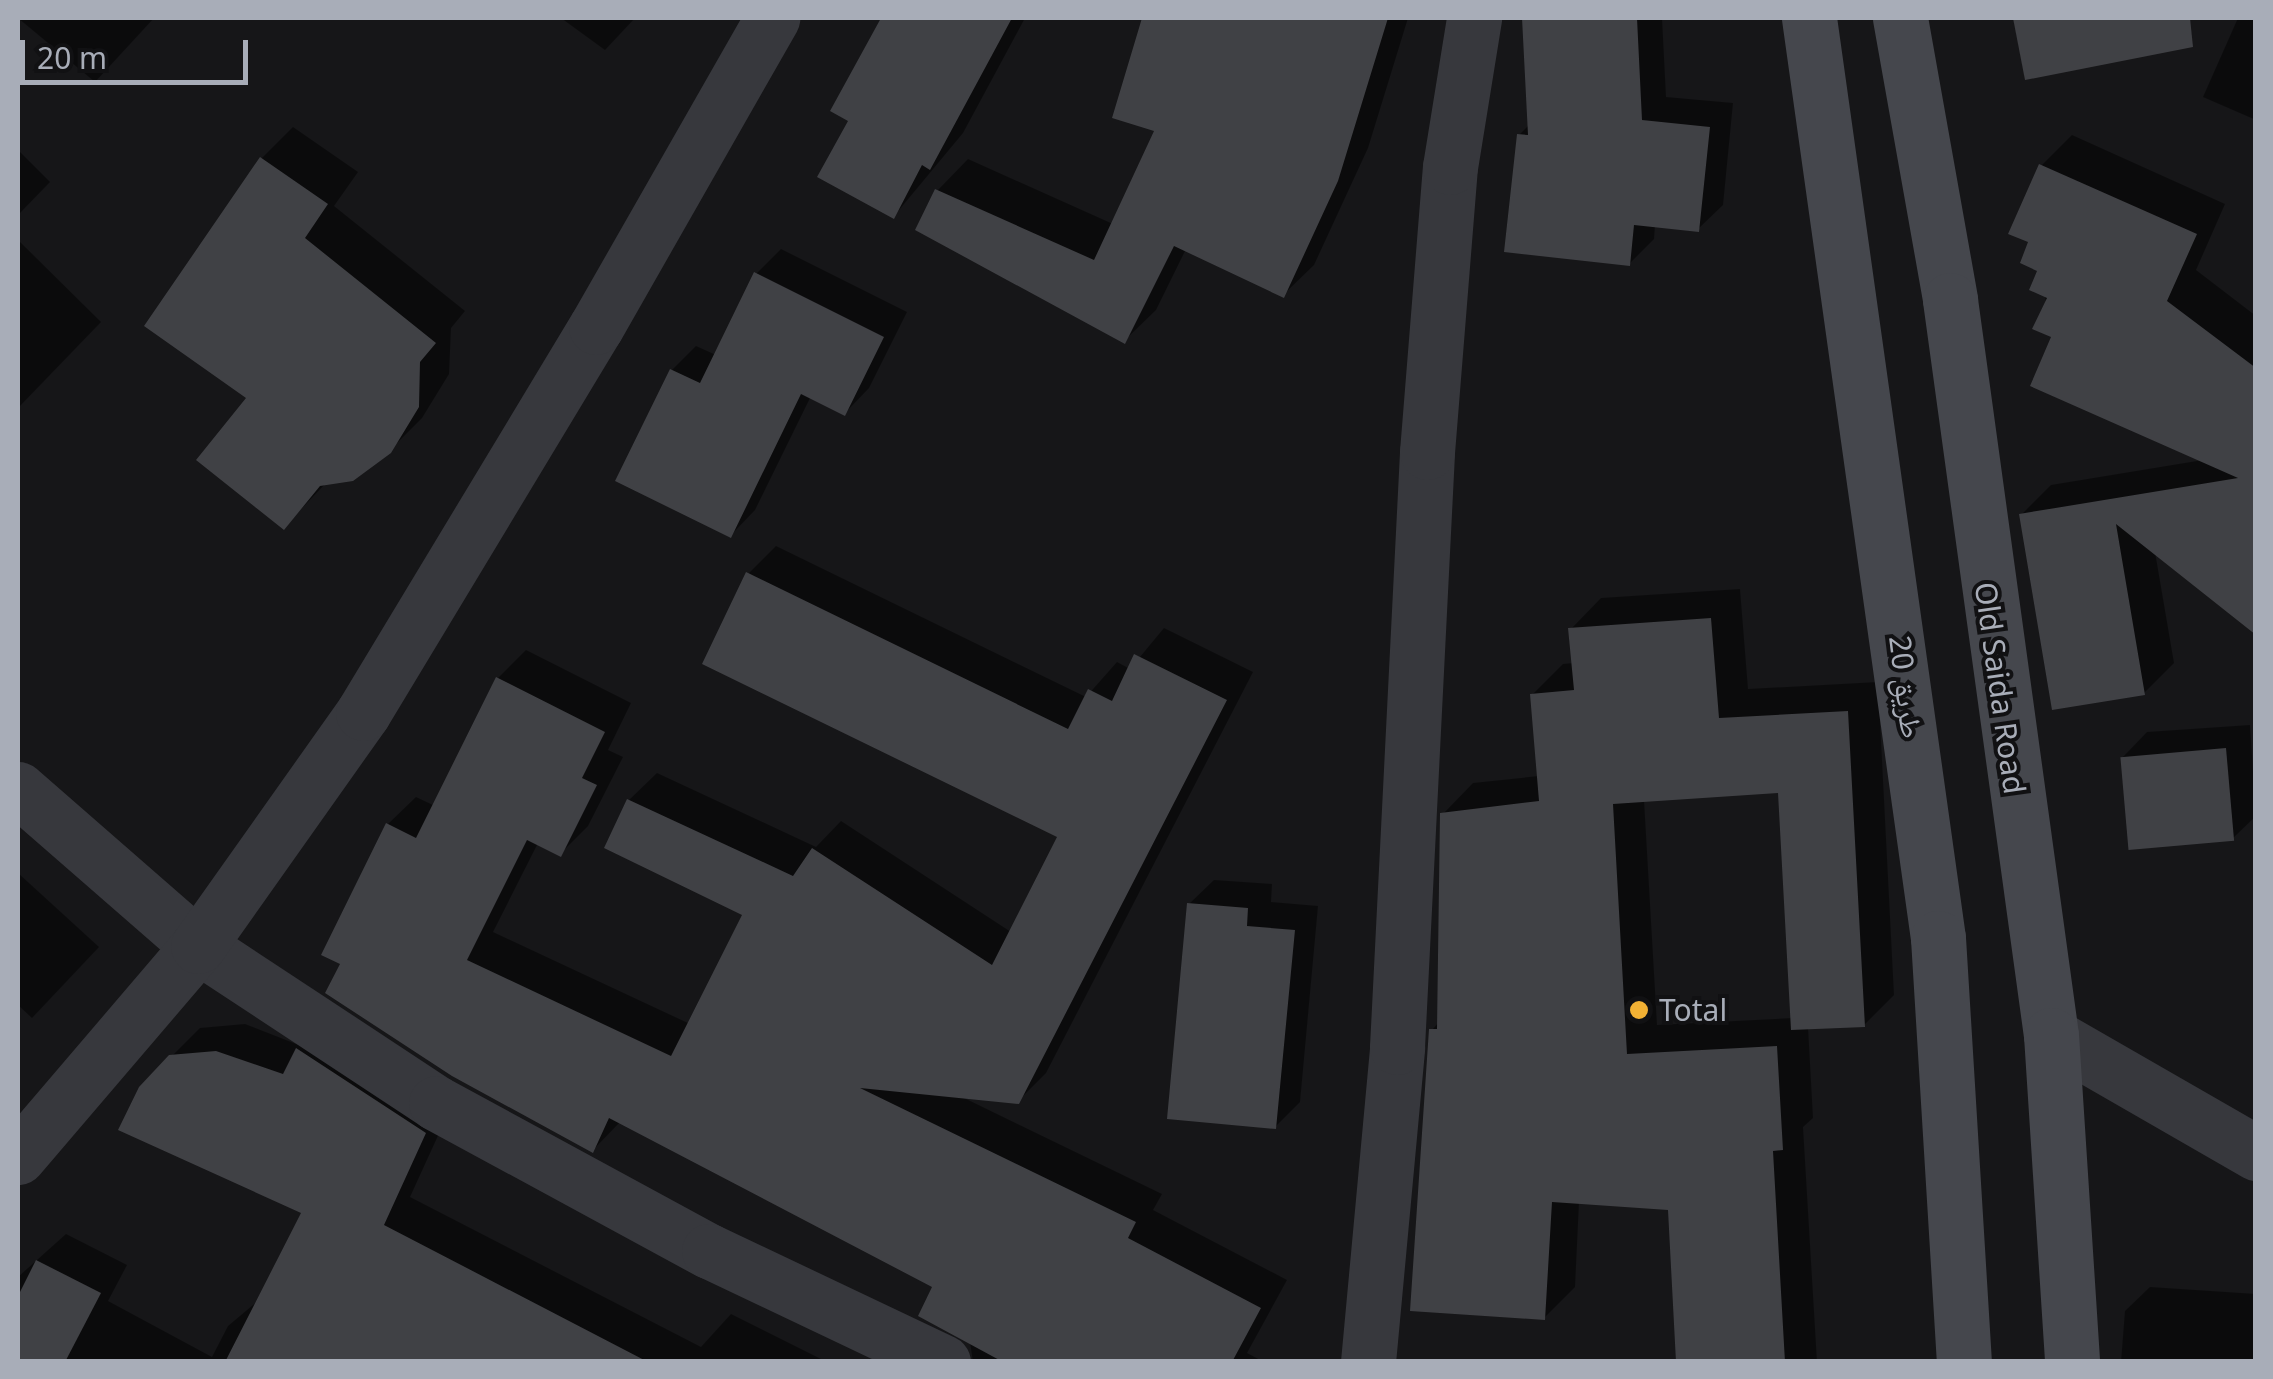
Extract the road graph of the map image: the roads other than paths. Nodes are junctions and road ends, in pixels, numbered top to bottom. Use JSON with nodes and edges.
{"nodes":[{"id":1,"x":772,"y":18,"type":"edge"},
{"id":2,"x":1474,"y":18,"type":"edge"},
{"id":3,"x":1809,"y":18,"type":"edge"},
{"id":4,"x":1900,"y":18,"type":"edge"},
{"id":5,"x":18,"y":789,"type":"edge"},
{"id":6,"x":198,"y":946,"type":"junction"},
{"id":7,"x":2051,"y":1035,"type":"junction"},
{"id":8,"x":2256,"y":1153,"type":"edge"},
{"id":9,"x":18,"y":1157,"type":"edge"},
{"id":10,"x":944,"y":1362,"type":"edge"},
{"id":11,"x":1368,"y":1362,"type":"edge"},
{"id":12,"x":1964,"y":1362,"type":"edge"},
{"id":13,"x":2072,"y":1362,"type":"edge"}],
"edges":[{"from":1,"to":6,"type":"street"},
{"from":2,"to":11,"type":"street"},
{"from":3,"to":12,"type":"main road","name":"طريق 20"},
{"from":4,"to":7,"type":"main road","name":"Old Saida Road"},
{"from":5,"to":6,"type":"street"},
{"from":6,"to":9,"type":"street"},
{"from":6,"to":10,"type":"street"},
{"from":7,"to":8,"type":"street"},
{"from":7,"to":13,"type":"main road","name":"Old Saida Road"}]}
